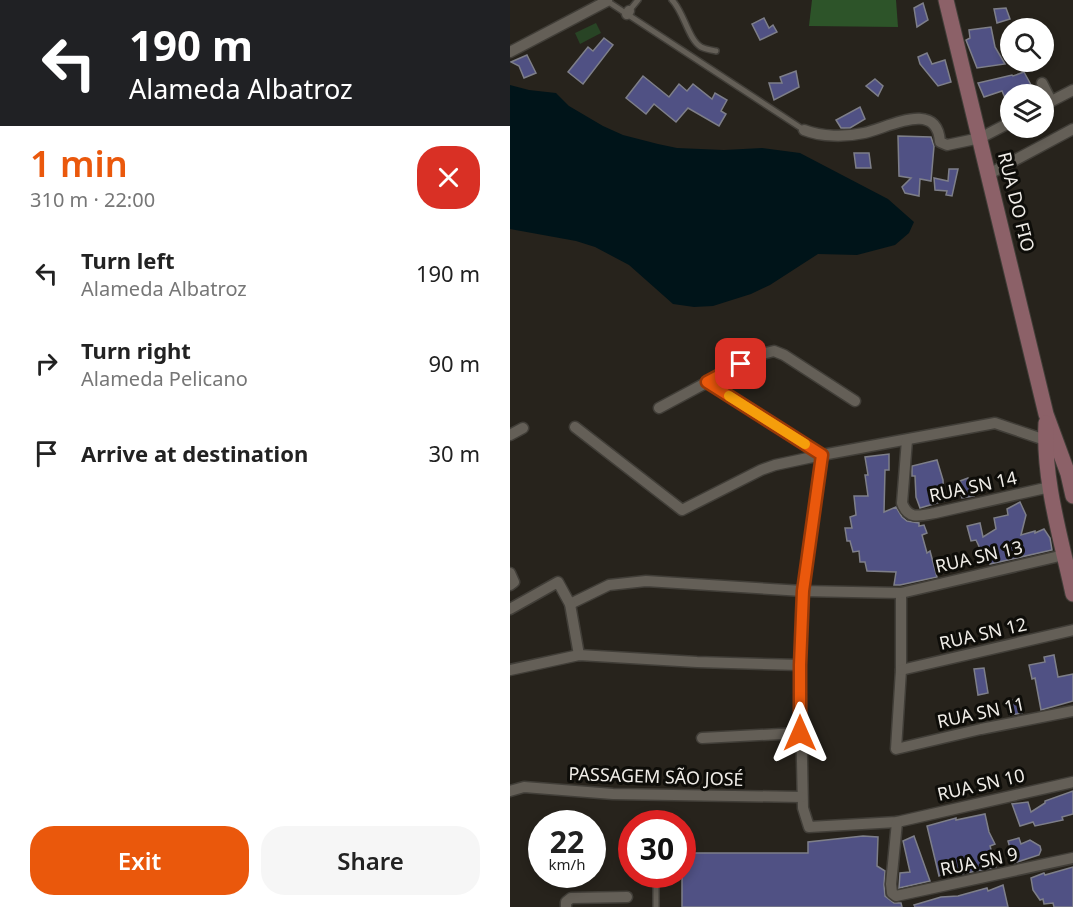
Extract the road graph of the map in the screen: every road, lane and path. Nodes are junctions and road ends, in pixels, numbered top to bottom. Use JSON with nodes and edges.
{"nodes":[{"id":1,"x":638,"y":0,"type":"edge"},
{"id":2,"x":672,"y":0,"type":"edge"},
{"id":3,"x":946,"y":0,"type":"edge"},
{"id":4,"x":606,"y":1,"type":"edge"},
{"id":5,"x":628,"y":13,"type":"junction"},
{"id":6,"x":716,"y":51,"type":"dead end"},
{"id":7,"x":510,"y":52,"type":"edge"},
{"id":8,"x":1073,"y":90,"type":"edge"},
{"id":9,"x":1054,"y":100,"type":"edge"},
{"id":10,"x":1000,"y":128,"type":"edge"},
{"id":11,"x":1073,"y":129,"type":"edge"},
{"id":12,"x":804,"y":130,"type":"joint"},
{"id":13,"x":980,"y":138,"type":"junction"},
{"id":14,"x":989,"y":174,"type":"junction"},
{"id":15,"x":707,"y":382,"type":"junction"},
{"id":16,"x":855,"y":401,"type":"dead end"},
{"id":17,"x":659,"y":408,"type":"dead end"},
{"id":18,"x":575,"y":427,"type":"dead end"},
{"id":19,"x":523,"y":428,"type":"dead end"},
{"id":20,"x":510,"y":435,"type":"edge"},
{"id":21,"x":907,"y":440,"type":"junction"},
{"id":22,"x":1051,"y":441,"type":"junction"},
{"id":23,"x":822,"y":455,"type":"junction"},
{"id":24,"x":1050,"y":487,"type":"junction"},
{"id":25,"x":1073,"y":496,"type":"edge"},
{"id":26,"x":1064,"y":555,"type":"junction"},
{"id":27,"x":510,"y":573,"type":"edge"},
{"id":28,"x":510,"y":585,"type":"edge"},
{"id":29,"x":803,"y":591,"type":"junction"},
{"id":30,"x":901,"y":593,"type":"junction"},
{"id":31,"x":1073,"y":594,"type":"edge"},
{"id":32,"x":570,"y":604,"type":"junction"},
{"id":33,"x":510,"y":609,"type":"edge"},
{"id":34,"x":1073,"y":630,"type":"edge"},
{"id":35,"x":579,"y":655,"type":"junction"},
{"id":36,"x":800,"y":665,"type":"junction"},
{"id":37,"x":510,"y":670,"type":"edge"},
{"id":38,"x":901,"y":670,"type":"junction"},
{"id":39,"x":1073,"y":711,"type":"edge"},
{"id":40,"x":800,"y":733,"type":"junction"},
{"id":41,"x":702,"y":738,"type":"dead end"},
{"id":42,"x":1073,"y":782,"type":"edge"},
{"id":43,"x":510,"y":791,"type":"edge"},
{"id":44,"x":802,"y":797,"type":"junction"},
{"id":45,"x":897,"y":822,"type":"junction"},
{"id":46,"x":1073,"y":858,"type":"edge"},
{"id":47,"x":656,"y":888,"type":"edge"},
{"id":48,"x":627,"y":897,"type":"dead end"},
{"id":49,"x":566,"y":907,"type":"edge"},
{"id":50,"x":656,"y":907,"type":"edge"}],
"edges":[{"from":1,"to":5,"type":"lane"},
{"from":2,"to":6,"type":"lane"},
{"from":3,"to":13,"type":"street","name":"RUA DO FIO"},
{"from":4,"to":5,"type":"lane"},
{"from":4,"to":7,"type":"street"},
{"from":5,"to":12,"type":"lane"},
{"from":8,"to":9,"type":"street"},
{"from":10,"to":13,"type":"street"},
{"from":11,"to":14,"type":"street"},
{"from":12,"to":13,"type":"street"},
{"from":13,"to":14,"type":"street","name":"RUA DO FIO"},
{"from":14,"to":22,"type":"street","name":"RUA DO FIO"},
{"from":15,"to":16,"type":"street"},
{"from":15,"to":17,"type":"street"},
{"from":15,"to":23,"type":"street"},
{"from":18,"to":23,"type":"street"},
{"from":19,"to":20,"type":"street"},
{"from":21,"to":22,"type":"street"},
{"from":21,"to":23,"type":"street"},
{"from":21,"to":24,"type":"street","name":"RUA SN 14"},
{"from":22,"to":24,"type":"street","name":"RUA DO FIO"},
{"from":22,"to":25,"type":"street","name":"RUA DO FIO"},
{"from":23,"to":29,"type":"street"},
{"from":24,"to":26,"type":"street","name":"RUA DO FIO"},
{"from":26,"to":30,"type":"street","name":"RUA SN 13"},
{"from":26,"to":31,"type":"street","name":"RUA DO FIO"},
{"from":27,"to":28,"type":"street"},
{"from":29,"to":30,"type":"street","name":"RUA SN 13"},
{"from":29,"to":32,"type":"street","name":"RUA SN 13"},
{"from":29,"to":36,"type":"street"},
{"from":30,"to":38,"type":"street"},
{"from":32,"to":33,"type":"street"},
{"from":32,"to":35,"type":"street"},
{"from":34,"to":38,"type":"street","name":"RUA SN 12"},
{"from":35,"to":36,"type":"street"},
{"from":35,"to":37,"type":"street"},
{"from":36,"to":40,"type":"street"},
{"from":38,"to":39,"type":"street","name":"RUA SN 11"},
{"from":40,"to":41,"type":"street"},
{"from":40,"to":44,"type":"street"},
{"from":42,"to":45,"type":"street","name":"RUA SN 10"},
{"from":43,"to":44,"type":"street","name":"PASSAGEM SÃO JOSÉ"},
{"from":44,"to":45,"type":"street","name":"RUA SN 10"},
{"from":45,"to":46,"type":"street","name":"RUA SN 9"},
{"from":47,"to":50,"type":"lane"},
{"from":48,"to":49,"type":"street"}]}
